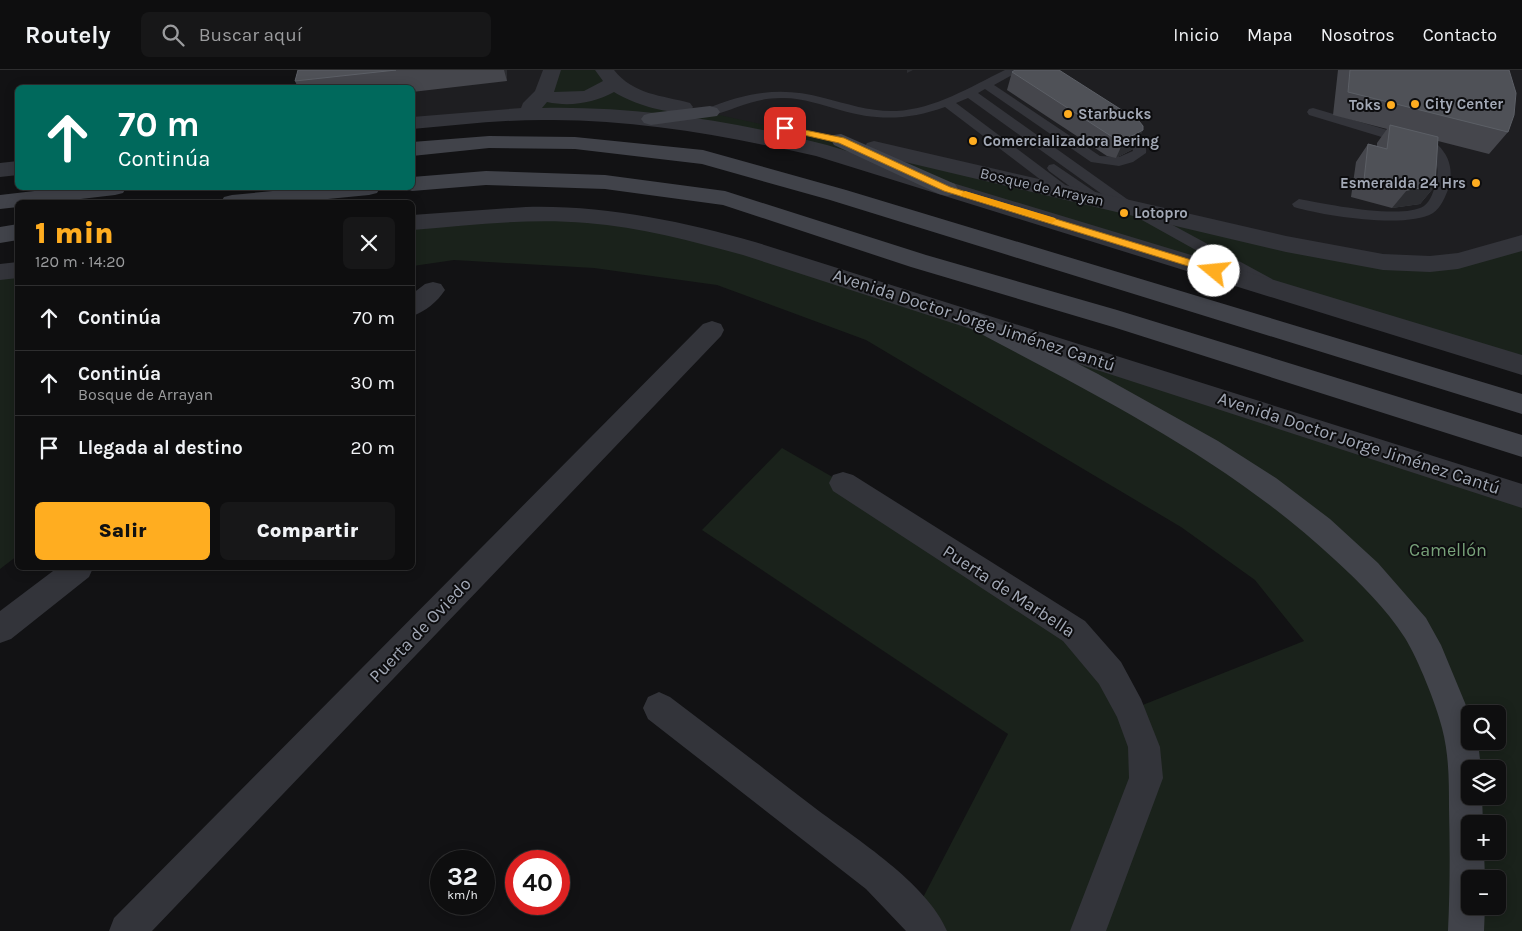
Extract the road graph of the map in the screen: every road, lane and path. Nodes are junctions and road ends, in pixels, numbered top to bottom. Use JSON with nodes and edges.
{"nodes":[{"id":1,"x":552,"y":70,"type":"edge"},
{"id":2,"x":1015,"y":70,"type":"edge"},
{"id":3,"x":608,"y":77,"type":"edge"},
{"id":4,"x":985,"y":84,"type":"junction"},
{"id":5,"x":545,"y":94,"type":"junction"},
{"id":6,"x":957,"y":97,"type":"junction"},
{"id":7,"x":710,"y":112,"type":"junction"},
{"id":8,"x":1313,"y":112,"type":"dead end"},
{"id":9,"x":514,"y":114,"type":"junction"},
{"id":10,"x":651,"y":119,"type":"junction"},
{"id":11,"x":1111,"y":122,"type":"edge"},
{"id":12,"x":415,"y":123,"type":"edge"},
{"id":13,"x":841,"y":140,"type":"junction"},
{"id":14,"x":415,"y":149,"type":"edge"},
{"id":15,"x":15,"y":168,"type":"edge"},
{"id":16,"x":0,"y":170,"type":"edge"},
{"id":17,"x":415,"y":184,"type":"edge"},
{"id":18,"x":947,"y":189,"type":"junction"},
{"id":19,"x":99,"y":190,"type":"edge"},
{"id":20,"x":349,"y":190,"type":"edge"},
{"id":21,"x":1065,"y":192,"type":"junction"},
{"id":22,"x":1096,"y":199,"type":"junction"},
{"id":23,"x":15,"y":200,"type":"edge"},
{"id":24,"x":16,"y":200,"type":"edge"},
{"id":25,"x":252,"y":200,"type":"edge"},
{"id":26,"x":0,"y":202,"type":"edge"},
{"id":27,"x":1299,"y":204,"type":"dead end"},
{"id":28,"x":1129,"y":207,"type":"junction"},
{"id":29,"x":415,"y":223,"type":"edge"},
{"id":30,"x":15,"y":232,"type":"edge"},
{"id":31,"x":0,"y":235,"type":"edge"},
{"id":32,"x":1522,"y":244,"type":"edge"},
{"id":33,"x":15,"y":270,"type":"edge"},
{"id":34,"x":0,"y":272,"type":"edge"},
{"id":35,"x":433,"y":290,"type":"dead end"},
{"id":36,"x":1287,"y":294,"type":"junction"},
{"id":37,"x":415,"y":305,"type":"edge"},
{"id":38,"x":974,"y":320,"type":"junction"},
{"id":39,"x":712,"y":330,"type":"dead end"},
{"id":40,"x":1522,"y":365,"type":"edge"},
{"id":41,"x":1522,"y":404,"type":"edge"},
{"id":42,"x":1522,"y":446,"type":"edge"},
{"id":43,"x":843,"y":483,"type":"dead end"},
{"id":44,"x":1522,"y":496,"type":"edge"},
{"id":45,"x":76,"y":570,"type":"edge"},
{"id":46,"x":0,"y":629,"type":"edge"},
{"id":47,"x":659,"y":708,"type":"dead end"},
{"id":48,"x":128,"y":931,"type":"edge"},
{"id":49,"x":929,"y":931,"type":"edge"},
{"id":50,"x":1088,"y":931,"type":"edge"},
{"id":51,"x":1466,"y":931,"type":"edge"}],
"edges":[{"from":1,"to":5,"type":"street"},
{"from":2,"to":4,"type":"lane"},
{"from":3,"to":5,"type":"street"},
{"from":3,"to":7,"type":"street","name":"Bosque de Arrayan"},
{"from":4,"to":6,"type":"lane"},
{"from":4,"to":11,"type":"lane"},
{"from":5,"to":9,"type":"street"},
{"from":6,"to":7,"type":"lane"},
{"from":6,"to":21,"type":"lane"},
{"from":6,"to":22,"type":"lane"},
{"from":6,"to":28,"type":"lane"},
{"from":7,"to":10,"type":"main road"},
{"from":7,"to":13,"type":"street","name":"Bosque de Arrayan"},
{"from":8,"to":27,"type":"lane"},
{"from":9,"to":10,"type":"street"},
{"from":9,"to":12,"type":"street"},
{"from":10,"to":18,"type":"street"},
{"from":13,"to":18,"type":"main road"},
{"from":13,"to":21,"type":"street","name":"Bosque de Arrayan"},
{"from":14,"to":41,"type":"main road"},
{"from":15,"to":16,"type":"street"},
{"from":17,"to":42,"type":"main road"},
{"from":18,"to":36,"type":"street"},
{"from":19,"to":24,"type":"main road"},
{"from":20,"to":25,"type":"main road"},
{"from":21,"to":22,"type":"street","name":"Bosque de Arrayan"},
{"from":22,"to":28,"type":"street","name":"Bosque de Arrayan"},
{"from":23,"to":26,"type":"main road"},
{"from":28,"to":32,"type":"street","name":"Bosque de Arrayan"},
{"from":28,"to":36,"type":"lane"},
{"from":29,"to":38,"type":"street","name":"Avenida Doctor Jorge Jiménez Cantú"},
{"from":30,"to":31,"type":"main road"},
{"from":33,"to":34,"type":"street"},
{"from":35,"to":37,"type":"street"},
{"from":36,"to":40,"type":"street"},
{"from":38,"to":44,"type":"street","name":"Avenida Doctor Jorge Jiménez Cantú"},
{"from":38,"to":51,"type":"main road"},
{"from":39,"to":48,"type":"street","name":"Puerta de Oviedo"},
{"from":43,"to":50,"type":"street","name":"Puerta de Marbella"},
{"from":45,"to":46,"type":"street"},
{"from":47,"to":49,"type":"street"}]}
